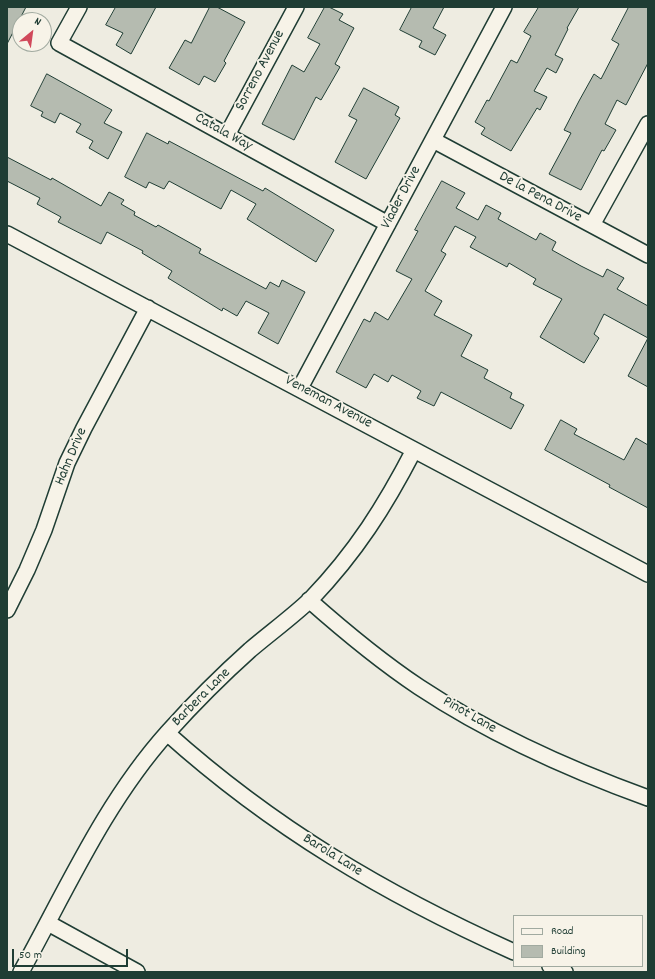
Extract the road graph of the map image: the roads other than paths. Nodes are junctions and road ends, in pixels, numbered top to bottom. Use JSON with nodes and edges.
{"nodes":[{"id":1,"x":79,"y":7,"type":"edge"},
{"id":2,"x":296,"y":7,"type":"edge"},
{"id":3,"x":504,"y":7,"type":"edge"},
{"id":4,"x":648,"y":124,"type":"edge"},
{"id":5,"x":227,"y":136,"type":"junction"},
{"id":6,"x":433,"y":140,"type":"junction"},
{"id":7,"x":388,"y":224,"type":"junction"},
{"id":8,"x":592,"y":225,"type":"junction"},
{"id":9,"x":7,"y":234,"type":"edge"},
{"id":10,"x":648,"y":255,"type":"edge"},
{"id":11,"x":148,"y":308,"type":"junction"},
{"id":12,"x":300,"y":388,"type":"junction"},
{"id":13,"x":414,"y":450,"type":"junction"},
{"id":14,"x":648,"y":574,"type":"edge"},
{"id":15,"x":309,"y":600,"type":"junction"},
{"id":16,"x":8,"y":606,"type":"edge"},
{"id":17,"x":167,"y":732,"type":"junction"},
{"id":18,"x":648,"y":798,"type":"edge"},
{"id":19,"x":48,"y":923,"type":"junction"},
{"id":20,"x":513,"y":952,"type":"edge"},
{"id":21,"x":552,"y":967,"type":"edge"},
{"id":22,"x":21,"y":972,"type":"edge"},
{"id":23,"x":137,"y":972,"type":"edge"},
{"id":24,"x":565,"y":972,"type":"edge"}],
"edges":[{"from":1,"to":5,"type":"street","name":"Catala Way"},
{"from":2,"to":5,"type":"street","name":"Sorreno Avenue"},
{"from":3,"to":6,"type":"street","name":"Viader Drive"},
{"from":4,"to":8,"type":"street"},
{"from":5,"to":7,"type":"street","name":"Catala Way"},
{"from":6,"to":7,"type":"street","name":"Viader Drive"},
{"from":6,"to":8,"type":"street","name":"De la Pena Drive"},
{"from":7,"to":12,"type":"street","name":"Viader Drive"},
{"from":8,"to":10,"type":"street","name":"De la Pena Drive"},
{"from":9,"to":11,"type":"street","name":"Veneman Avenue"},
{"from":11,"to":12,"type":"street","name":"Veneman Avenue"},
{"from":11,"to":16,"type":"street","name":"Hahn Drive"},
{"from":12,"to":13,"type":"street","name":"Veneman Avenue"},
{"from":13,"to":14,"type":"street","name":"Veneman Avenue"},
{"from":13,"to":15,"type":"street","name":"Barbera Lane"},
{"from":15,"to":17,"type":"street","name":"Barbera Lane"},
{"from":15,"to":18,"type":"street","name":"Pinot Lane"},
{"from":17,"to":19,"type":"street","name":"Barbera Lane"},
{"from":17,"to":20,"type":"street","name":"Barola Lane"},
{"from":19,"to":22,"type":"street","name":"Barbera Lane"},
{"from":19,"to":23,"type":"street"},
{"from":21,"to":24,"type":"street"}]}
